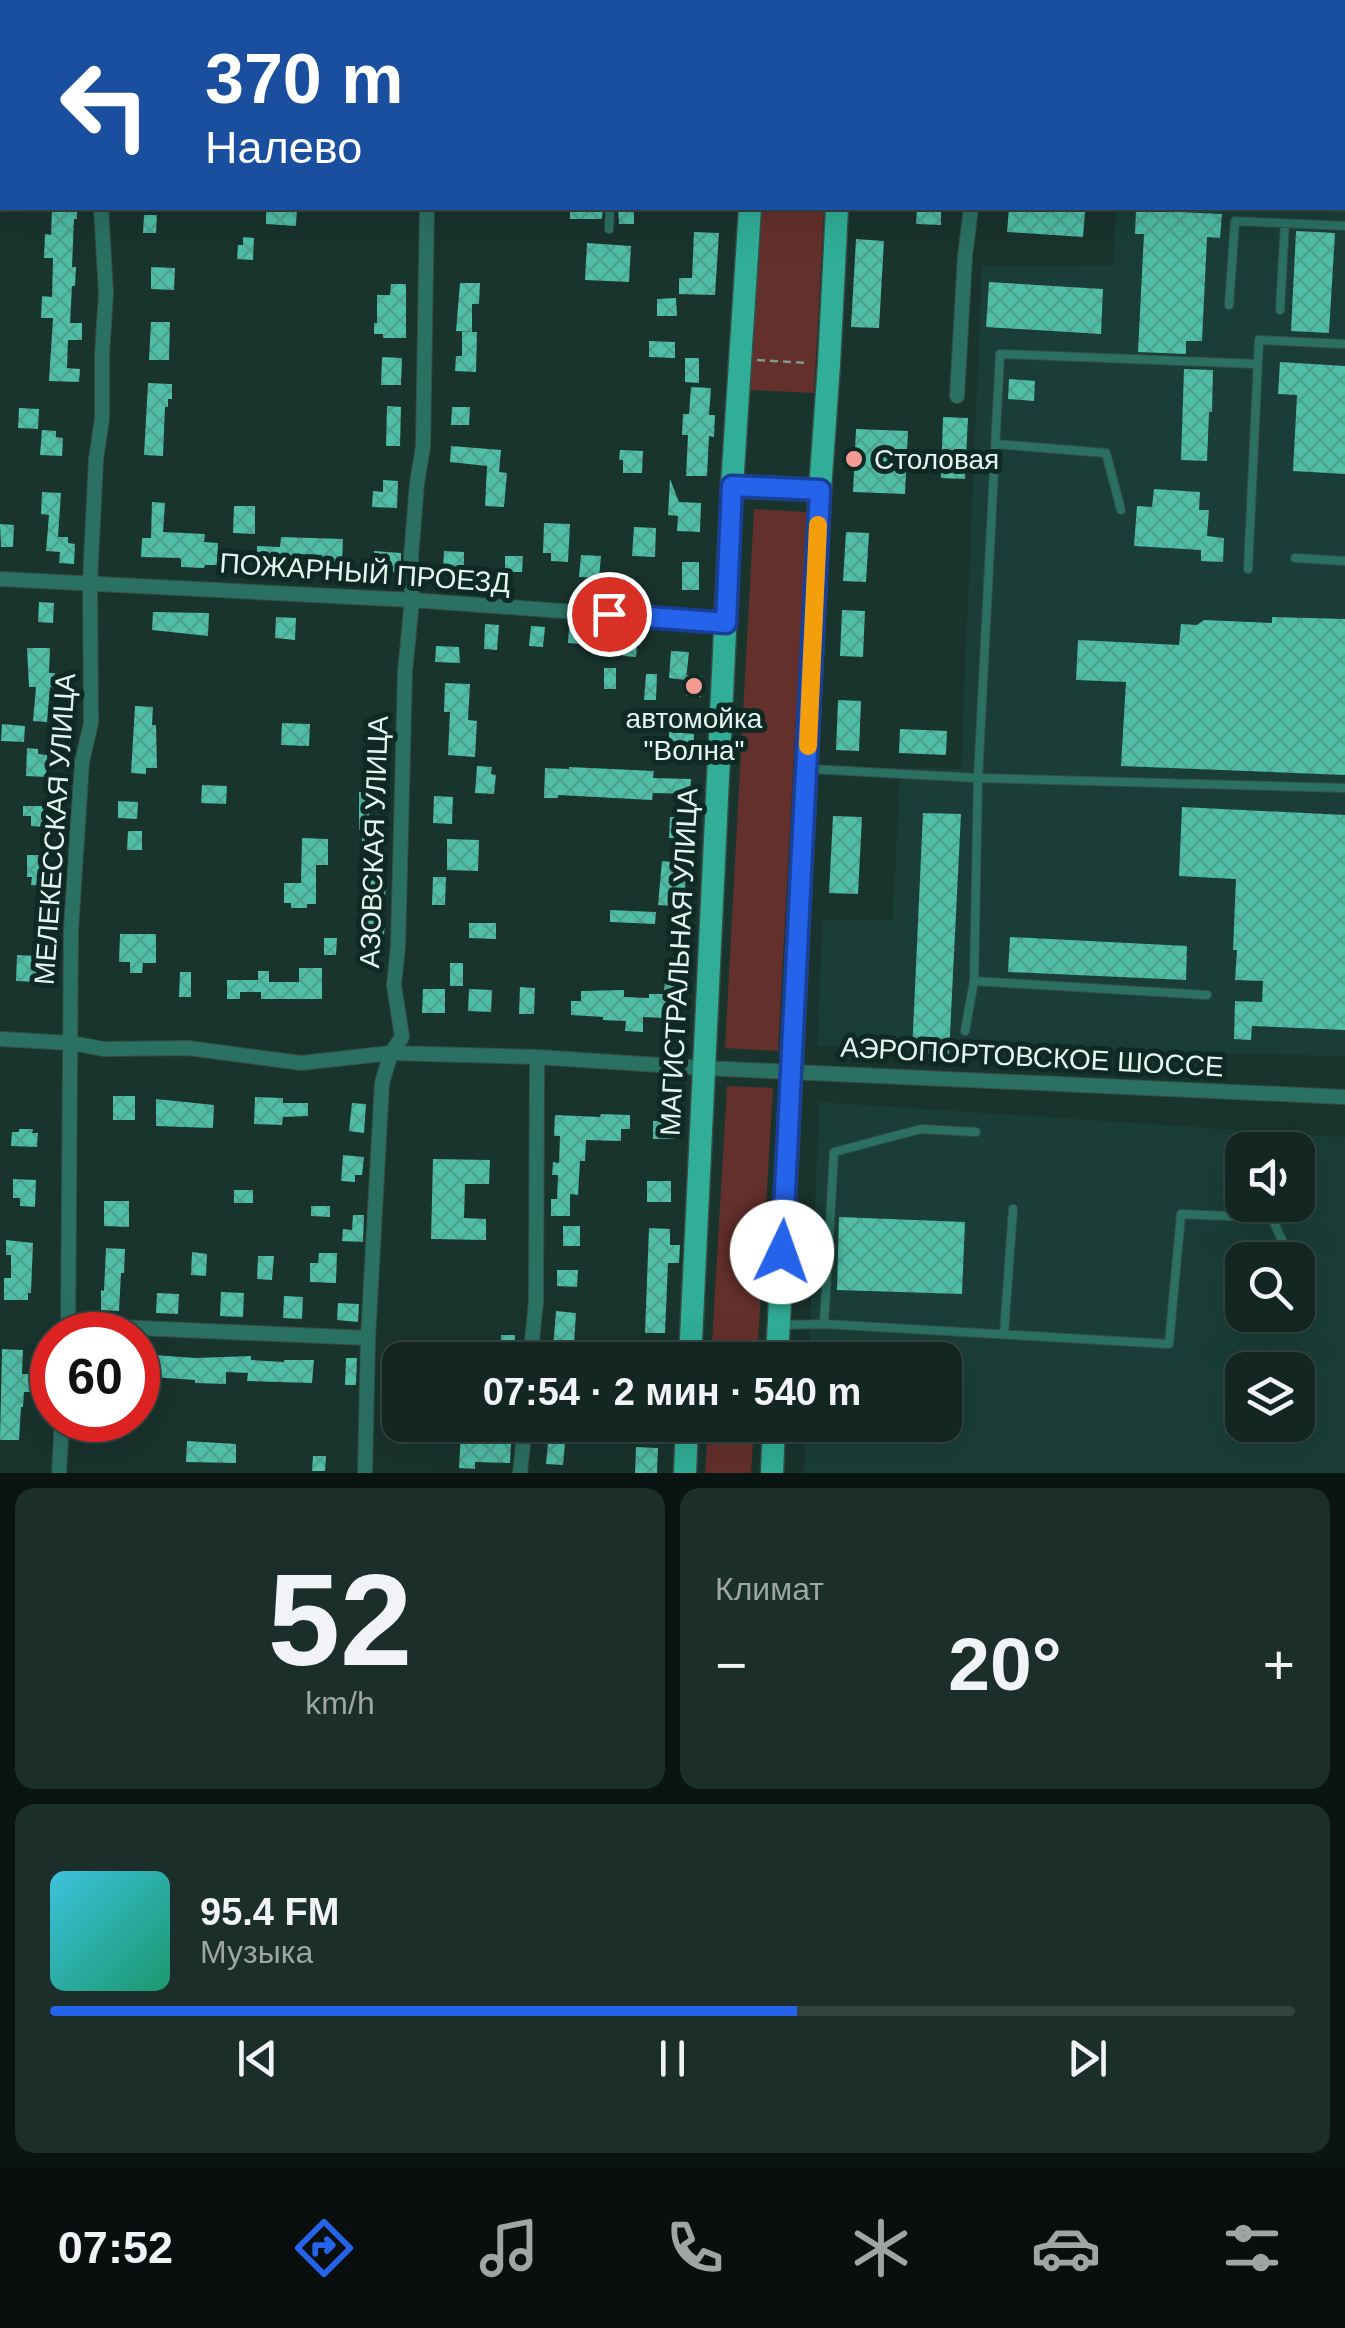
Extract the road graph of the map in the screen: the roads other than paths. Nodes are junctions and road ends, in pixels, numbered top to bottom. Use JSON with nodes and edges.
{"nodes":[{"id":1,"x":101,"y":210,"type":"edge"},
{"id":2,"x":426,"y":210,"type":"edge"},
{"id":3,"x":610,"y":210,"type":"edge"},
{"id":4,"x":750,"y":210,"type":"edge"},
{"id":5,"x":836,"y":210,"type":"edge"},
{"id":6,"x":971,"y":210,"type":"edge"},
{"id":7,"x":1285,"y":224,"type":"junction"},
{"id":8,"x":1345,"y":226,"type":"edge"},
{"id":9,"x":609,"y":229,"type":"dead end"},
{"id":10,"x":1229,"y":305,"type":"dead end"},
{"id":11,"x":1280,"y":310,"type":"dead end"},
{"id":12,"x":1345,"y":344,"type":"edge"},
{"id":13,"x":1258,"y":364,"type":"junction"},
{"id":14,"x":957,"y":396,"type":"dead end"},
{"id":15,"x":996,"y":444,"type":"junction"},
{"id":16,"x":732,"y":486,"type":"junction"},
{"id":17,"x":820,"y":490,"type":"junction"},
{"id":18,"x":1121,"y":510,"type":"dead end"},
{"id":19,"x":1295,"y":558,"type":"dead end"},
{"id":20,"x":1345,"y":561,"type":"edge"},
{"id":21,"x":1248,"y":569,"type":"dead end"},
{"id":22,"x":0,"y":579,"type":"edge"},
{"id":23,"x":90,"y":582,"type":"junction"},
{"id":24,"x":412,"y":600,"type":"junction"},
{"id":25,"x":726,"y":623,"type":"junction"},
{"id":26,"x":808,"y":768,"type":"junction"},
{"id":27,"x":978,"y":778,"type":"junction"},
{"id":28,"x":1345,"y":788,"type":"edge"},
{"id":29,"x":974,"y":981,"type":"junction"},
{"id":30,"x":1207,"y":995,"type":"dead end"},
{"id":31,"x":966,"y":1031,"type":"dead end"},
{"id":32,"x":0,"y":1040,"type":"edge"},
{"id":33,"x":70,"y":1042,"type":"junction"},
{"id":34,"x":392,"y":1053,"type":"junction"},
{"id":35,"x":537,"y":1057,"type":"junction"},
{"id":36,"x":704,"y":1068,"type":"junction"},
{"id":37,"x":791,"y":1071,"type":"junction"},
{"id":38,"x":1345,"y":1097,"type":"edge"},
{"id":39,"x":976,"y":1132,"type":"dead end"},
{"id":40,"x":1013,"y":1209,"type":"dead end"},
{"id":41,"x":1283,"y":1242,"type":"edge"},
{"id":42,"x":69,"y":1312,"type":"edge"},
{"id":43,"x":778,"y":1324,"type":"junction"},
{"id":44,"x":824,"y":1324,"type":"junction"},
{"id":45,"x":160,"y":1332,"type":"edge"},
{"id":46,"x":1004,"y":1334,"type":"junction"},
{"id":47,"x":368,"y":1338,"type":"junction"},
{"id":48,"x":532,"y":1342,"type":"edge"},
{"id":49,"x":691,"y":1342,"type":"edge"},
{"id":50,"x":778,"y":1342,"type":"edge"},
{"id":51,"x":61,"y":1442,"type":"edge"},
{"id":52,"x":523,"y":1442,"type":"edge"},
{"id":53,"x":686,"y":1442,"type":"edge"},
{"id":54,"x":773,"y":1442,"type":"edge"},
{"id":55,"x":59,"y":1473,"type":"edge"},
{"id":56,"x":364,"y":1473,"type":"edge"},
{"id":57,"x":520,"y":1473,"type":"edge"},
{"id":58,"x":685,"y":1473,"type":"edge"},
{"id":59,"x":772,"y":1473,"type":"edge"}],
"edges":[{"from":1,"to":23,"type":"street","name":"МЕЛЕКЕССКАЯ УЛИЦА"},
{"from":2,"to":24,"type":"street","name":"АЗОВСКАЯ УЛИЦА"},
{"from":3,"to":9,"type":"lane"},
{"from":4,"to":16,"type":"main road","name":"МАГИСТРАЛЬНАЯ УЛИЦА"},
{"from":5,"to":17,"type":"main road"},
{"from":6,"to":14,"type":"street"},
{"from":7,"to":8,"type":"lane"},
{"from":7,"to":10,"type":"lane"},
{"from":7,"to":11,"type":"lane"},
{"from":12,"to":13,"type":"lane"},
{"from":13,"to":15,"type":"lane"},
{"from":13,"to":21,"type":"lane"},
{"from":15,"to":18,"type":"lane"},
{"from":15,"to":27,"type":"lane"},
{"from":16,"to":17,"type":"main road"},
{"from":16,"to":25,"type":"main road","name":"МАГИСТРАЛЬНАЯ УЛИЦА"},
{"from":17,"to":26,"type":"main road"},
{"from":19,"to":20,"type":"lane"},
{"from":22,"to":23,"type":"street","name":"ПОЖАРНЫЙ ПРОЕЗД"},
{"from":23,"to":24,"type":"street","name":"ПОЖАРНЫЙ ПРОЕЗД"},
{"from":23,"to":33,"type":"street","name":"МЕЛЕКЕССКАЯ УЛИЦА"},
{"from":24,"to":25,"type":"street","name":"ПОЖАРНЫЙ ПРОЕЗД"},
{"from":24,"to":34,"type":"street","name":"АЗОВСКАЯ УЛИЦА"},
{"from":25,"to":36,"type":"main road","name":"МАГИСТРАЛЬНАЯ УЛИЦА"},
{"from":26,"to":27,"type":"lane"},
{"from":26,"to":37,"type":"main road"},
{"from":27,"to":28,"type":"lane"},
{"from":27,"to":29,"type":"lane"},
{"from":29,"to":30,"type":"lane"},
{"from":29,"to":31,"type":"lane"},
{"from":32,"to":33,"type":"street","name":"АЭРОПОРТОВСКОЕ ШОССЕ"},
{"from":33,"to":34,"type":"street","name":"АЭРОПОРТОВСКОЕ ШОССЕ"},
{"from":33,"to":42,"type":"street","name":"МЕЛЕКЕССКАЯ УЛИЦА"},
{"from":34,"to":35,"type":"street","name":"АЭРОПОРТОВСКОЕ ШОССЕ"},
{"from":34,"to":47,"type":"street","name":"АЗОВСКАЯ УЛИЦА"},
{"from":35,"to":36,"type":"street","name":"АЭРОПОРТОВСКОЕ ШОССЕ"},
{"from":35,"to":48,"type":"street"},
{"from":36,"to":37,"type":"street","name":"АЭРОПОРТОВСКОЕ ШОССЕ"},
{"from":36,"to":49,"type":"main road","name":"МАГИСТРАЛЬНАЯ УЛИЦА"},
{"from":37,"to":38,"type":"street","name":"АЭРОПОРТОВСКОЕ ШОССЕ"},
{"from":37,"to":43,"type":"main road"},
{"from":39,"to":44,"type":"lane"},
{"from":40,"to":46,"type":"lane"},
{"from":41,"to":46,"type":"lane"},
{"from":43,"to":44,"type":"lane"},
{"from":43,"to":50,"type":"main road"},
{"from":44,"to":46,"type":"lane"},
{"from":45,"to":47,"type":"street"},
{"from":47,"to":56,"type":"street","name":"АЗОВСКАЯ УЛИЦА"},
{"from":51,"to":55,"type":"street"},
{"from":52,"to":57,"type":"street"},
{"from":53,"to":58,"type":"main road"},
{"from":54,"to":59,"type":"main road"}]}
